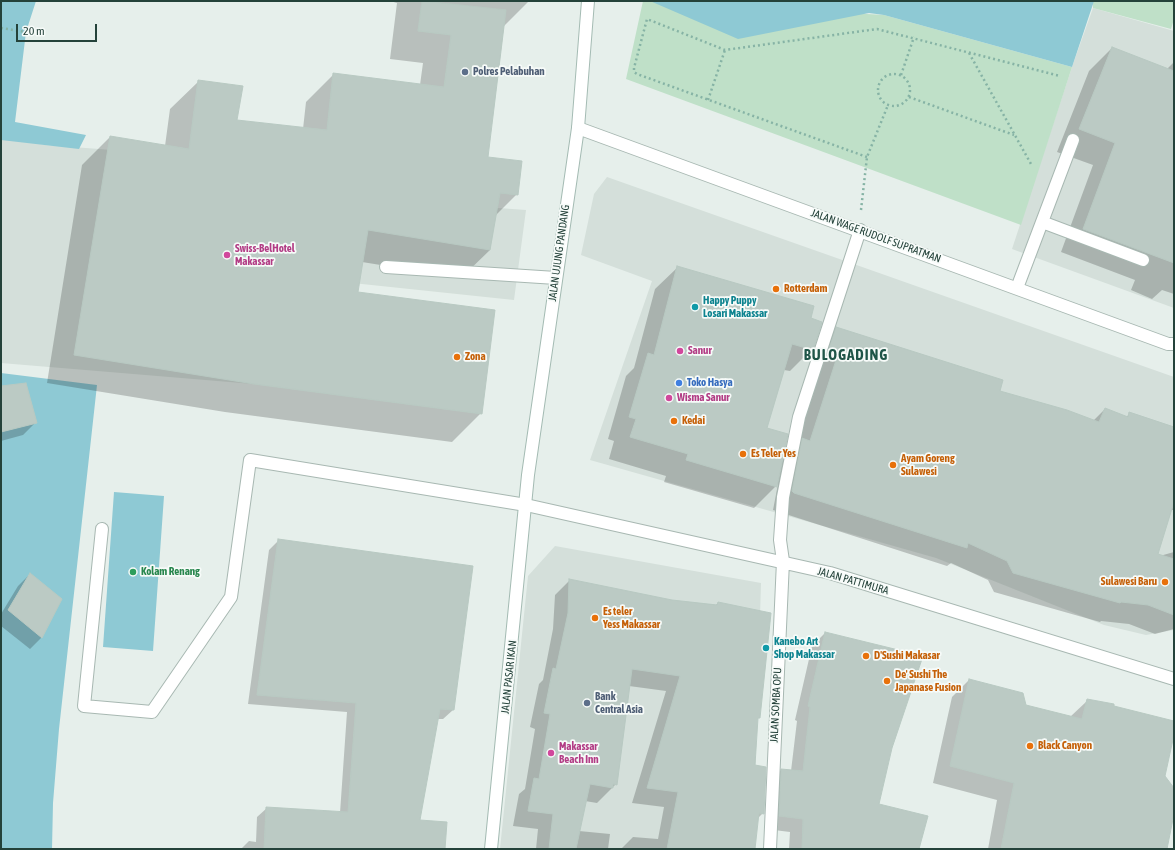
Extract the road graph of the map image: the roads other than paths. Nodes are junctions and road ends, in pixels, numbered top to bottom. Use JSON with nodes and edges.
{"nodes":[{"id":1,"x":588,"y":1,"type":"edge"},
{"id":2,"x":578,"y":128,"type":"junction"},
{"id":3,"x":1073,"y":140,"type":"dead end"},
{"id":4,"x":1042,"y":222,"type":"junction"},
{"id":5,"x":860,"y":230,"type":"junction"},
{"id":6,"x":1143,"y":260,"type":"dead end"},
{"id":7,"x":386,"y":266,"type":"dead end"},
{"id":8,"x":556,"y":278,"type":"junction"},
{"id":9,"x":1017,"y":288,"type":"junction"},
{"id":10,"x":1174,"y":344,"type":"edge"},
{"id":11,"x":526,"y":505,"type":"junction"},
{"id":12,"x":102,"y":529,"type":"dead end"},
{"id":13,"x":783,"y":561,"type":"junction"},
{"id":14,"x":1174,"y":679,"type":"edge"},
{"id":15,"x":491,"y":849,"type":"edge"},
{"id":16,"x":770,"y":849,"type":"edge"}],
"edges":[{"from":1,"to":2,"type":"street","name":"JALAN UJUNG PANDANG"},
{"from":2,"to":5,"type":"street","name":"JALAN WAGE RUDOLF SUPRATMAN"},
{"from":2,"to":8,"type":"street","name":"JALAN UJUNG PANDANG"},
{"from":3,"to":4,"type":"street"},
{"from":4,"to":6,"type":"street"},
{"from":4,"to":9,"type":"street"},
{"from":5,"to":9,"type":"street","name":"JALAN WAGE RUDOLF SUPRATMAN"},
{"from":5,"to":13,"type":"street","name":"JALAN SOMBA OPU"},
{"from":7,"to":8,"type":"street"},
{"from":8,"to":11,"type":"street","name":"JALAN UJUNG PANDANG"},
{"from":9,"to":10,"type":"street","name":"JALAN WAGE RUDOLF SUPRATMAN"},
{"from":11,"to":12,"type":"street","name":"JALAN PATTIMURA"},
{"from":11,"to":13,"type":"street","name":"JALAN PATTIMURA"},
{"from":11,"to":15,"type":"street","name":"JALAN PASAR IKAN"},
{"from":13,"to":14,"type":"street","name":"JALAN PATTIMURA"},
{"from":13,"to":16,"type":"street","name":"JALAN SOMBA OPU"}]}
